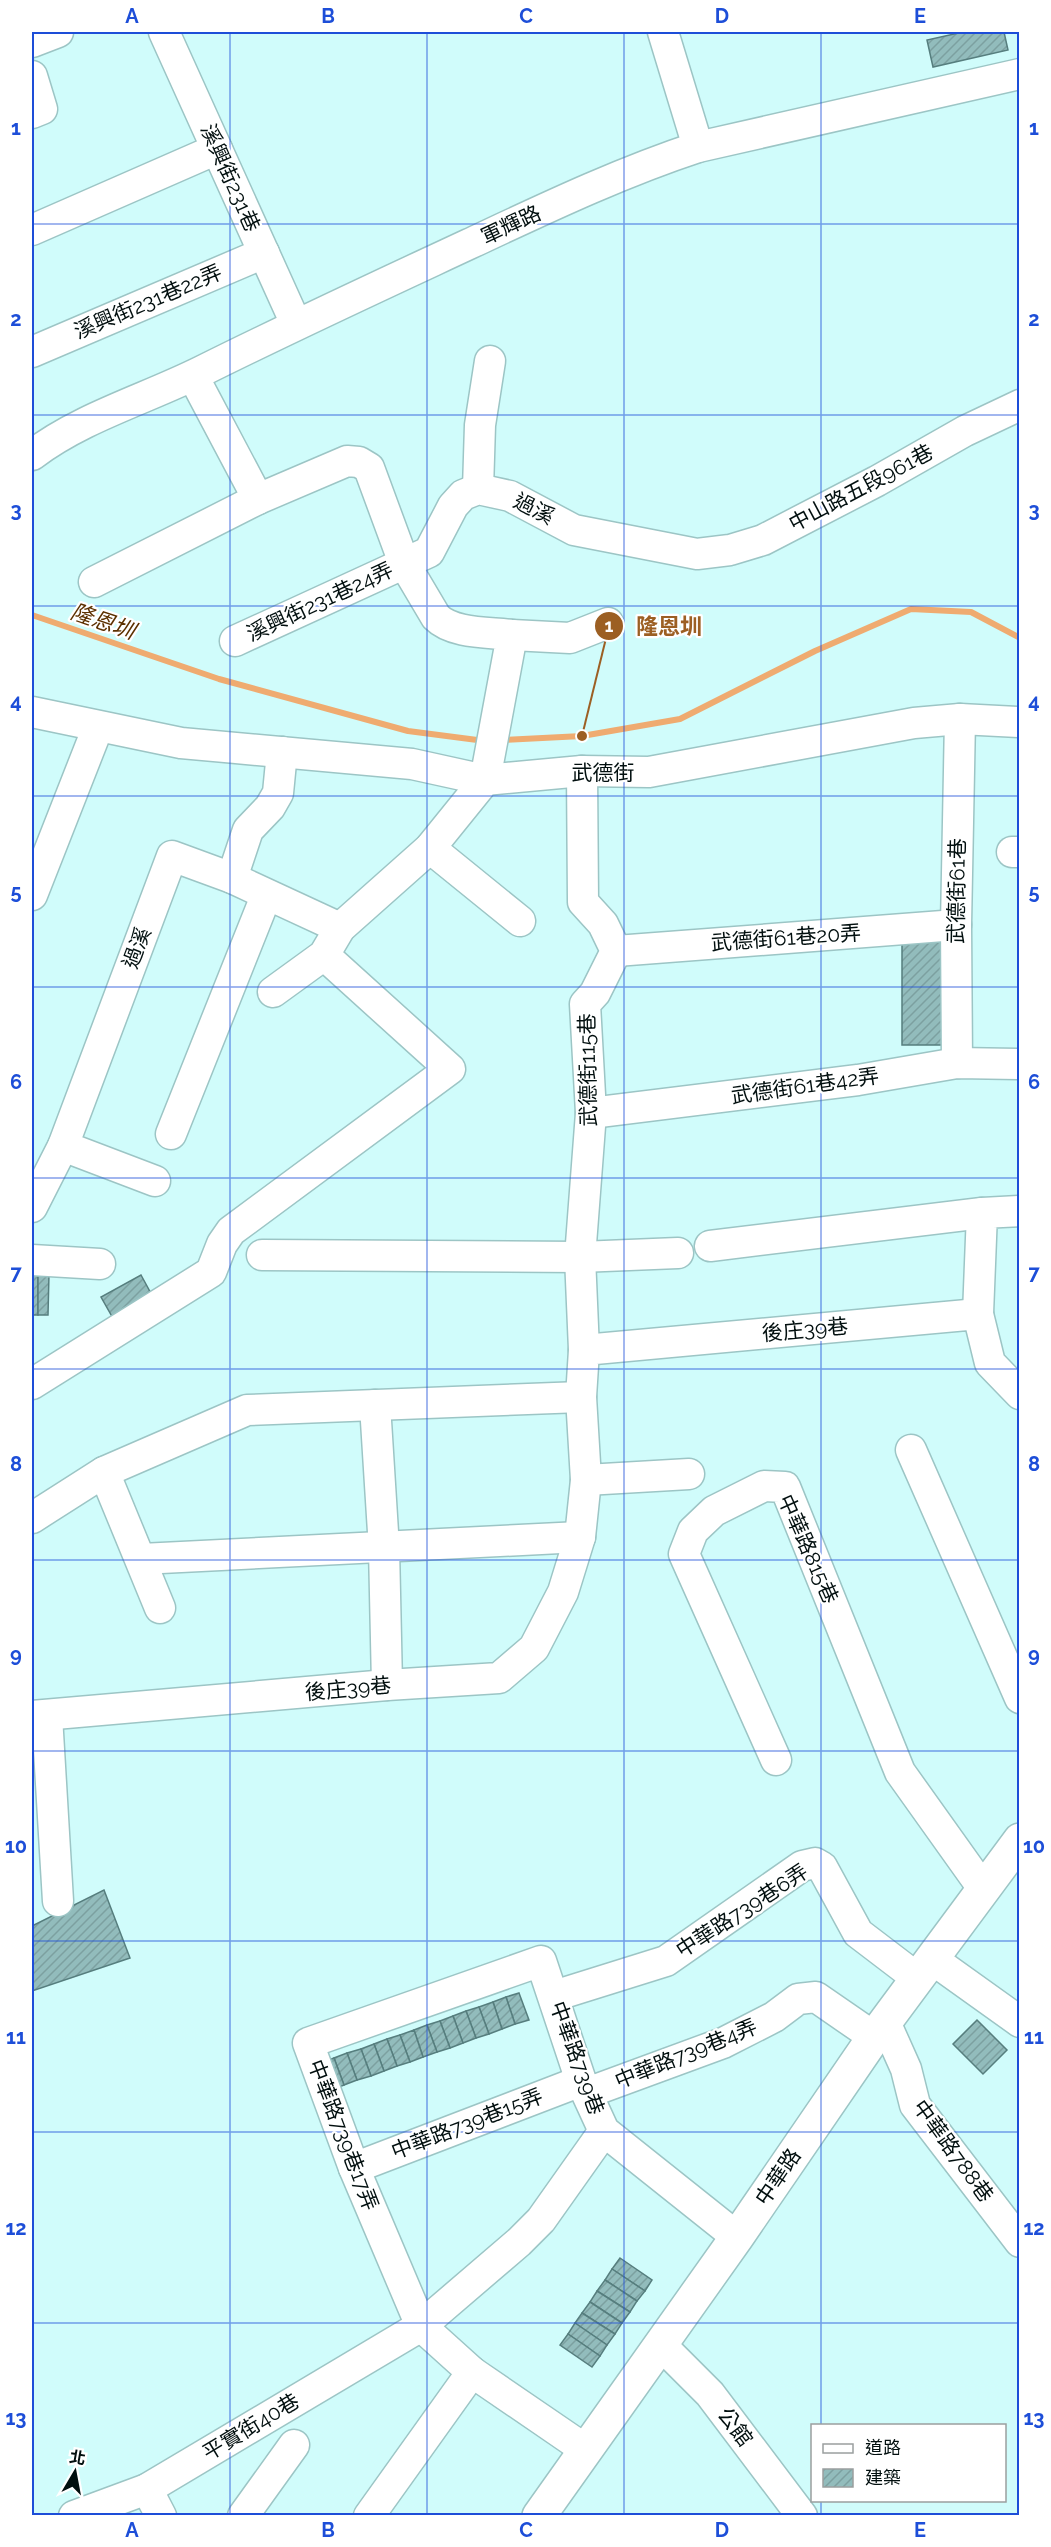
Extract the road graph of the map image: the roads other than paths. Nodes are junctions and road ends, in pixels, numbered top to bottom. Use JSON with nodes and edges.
{"nodes":[{"id":1,"x":58,"y":32,"type":"edge"},
{"id":2,"x":164,"y":32,"type":"edge"},
{"id":3,"x":663,"y":32,"type":"edge"},
{"id":4,"x":32,"y":42,"type":"edge"},
{"id":5,"x":1020,"y":74,"type":"edge"},
{"id":6,"x":32,"y":76,"type":"edge"},
{"id":7,"x":32,"y":113,"type":"edge"},
{"id":8,"x":698,"y":147,"type":"junction"},
{"id":9,"x":217,"y":148,"type":"junction"},
{"id":10,"x":32,"y":230,"type":"edge"},
{"id":11,"x":264,"y":252,"type":"junction"},
{"id":12,"x":296,"y":324,"type":"junction"},
{"id":13,"x":32,"y":352,"type":"edge"},
{"id":14,"x":490,"y":361,"type":"dead end"},
{"id":15,"x":193,"y":376,"type":"junction"},
{"id":16,"x":1020,"y":405,"type":"edge"},
{"id":17,"x":32,"y":455,"type":"edge"},
{"id":18,"x":478,"y":489,"type":"junction"},
{"id":19,"x":258,"y":499,"type":"junction"},
{"id":20,"x":697,"y":554,"type":"joint"},
{"id":21,"x":404,"y":563,"type":"junction"},
{"id":22,"x":93,"y":582,"type":"dead end"},
{"id":23,"x":608,"y":623,"type":"dead end"},
{"id":24,"x":512,"y":635,"type":"junction"},
{"id":25,"x":235,"y":641,"type":"dead end"},
{"id":26,"x":32,"y":712,"type":"edge"},
{"id":27,"x":960,"y":719,"type":"junction"},
{"id":28,"x":1020,"y":722,"type":"edge"},
{"id":29,"x":98,"y":728,"type":"junction"},
{"id":30,"x":282,"y":752,"type":"junction"},
{"id":31,"x":582,"y":771,"type":"junction"},
{"id":32,"x":485,"y":780,"type":"junction"},
{"id":33,"x":430,"y":848,"type":"junction"},
{"id":34,"x":232,"y":878,"type":"junction"},
{"id":35,"x":32,"y":895,"type":"edge"},
{"id":36,"x":266,"y":896,"type":"junction"},
{"id":37,"x":520,"y":921,"type":"dead end"},
{"id":38,"x":956,"y":924,"type":"junction"},
{"id":39,"x":340,"y":928,"type":"junction"},
{"id":40,"x":615,"y":951,"type":"junction"},
{"id":41,"x":324,"y":956,"type":"junction"},
{"id":42,"x":273,"y":992,"type":"dead end"},
{"id":43,"x":957,"y":1063,"type":"junction"},
{"id":44,"x":1020,"y":1064,"type":"edge"},
{"id":45,"x":591,"y":1113,"type":"junction"},
{"id":46,"x":171,"y":1134,"type":"dead end"},
{"id":47,"x":63,"y":1146,"type":"junction"},
{"id":48,"x":155,"y":1181,"type":"dead end"},
{"id":49,"x":32,"y":1207,"type":"edge"},
{"id":50,"x":1020,"y":1211,"type":"edge"},
{"id":51,"x":982,"y":1213,"type":"junction"},
{"id":52,"x":710,"y":1246,"type":"dead end"},
{"id":53,"x":678,"y":1253,"type":"dead end"},
{"id":54,"x":262,"y":1255,"type":"dead end"},
{"id":55,"x":580,"y":1257,"type":"junction"},
{"id":56,"x":32,"y":1260,"type":"edge"},
{"id":57,"x":100,"y":1264,"type":"dead end"},
{"id":58,"x":978,"y":1314,"type":"junction"},
{"id":59,"x":584,"y":1350,"type":"junction"},
{"id":60,"x":32,"y":1384,"type":"edge"},
{"id":61,"x":1020,"y":1394,"type":"edge"},
{"id":62,"x":581,"y":1397,"type":"junction"},
{"id":63,"x":375,"y":1405,"type":"junction"},
{"id":64,"x":911,"y":1450,"type":"dead end"},
{"id":65,"x":104,"y":1472,"type":"junction"},
{"id":66,"x":689,"y":1474,"type":"dead end"},
{"id":67,"x":586,"y":1480,"type":"junction"},
{"id":68,"x":32,"y":1518,"type":"edge"},
{"id":69,"x":580,"y":1537,"type":"junction"},
{"id":70,"x":384,"y":1548,"type":"junction"},
{"id":71,"x":141,"y":1559,"type":"junction"},
{"id":72,"x":159,"y":1608,"type":"dead end"},
{"id":73,"x":387,"y":1685,"type":"junction"},
{"id":74,"x":1020,"y":1698,"type":"edge"},
{"id":75,"x":39,"y":1716,"type":"edge"},
{"id":76,"x":776,"y":1760,"type":"dead end"},
{"id":77,"x":1020,"y":1840,"type":"edge"},
{"id":78,"x":982,"y":1887,"type":"junction"},
{"id":79,"x":58,"y":1901,"type":"dead end"},
{"id":80,"x":541,"y":1961,"type":"joint"},
{"id":81,"x":925,"y":1969,"type":"junction"},
{"id":82,"x":554,"y":1996,"type":"junction"},
{"id":83,"x":1020,"y":2022,"type":"edge"},
{"id":84,"x":880,"y":2029,"type":"junction"},
{"id":85,"x":584,"y":2087,"type":"junction"},
{"id":86,"x":604,"y":2131,"type":"junction"},
{"id":87,"x":354,"y":2168,"type":"junction"},
{"id":88,"x":737,"y":2237,"type":"junction"},
{"id":89,"x":1020,"y":2242,"type":"edge"},
{"id":90,"x":421,"y":2326,"type":"junction"},
{"id":91,"x":660,"y":2344,"type":"junction"},
{"id":92,"x":472,"y":2372,"type":"junction"},
{"id":93,"x":294,"y":2445,"type":"dead end"},
{"id":94,"x":586,"y":2450,"type":"junction"},
{"id":95,"x":147,"y":2489,"type":"junction"},
{"id":96,"x":74,"y":2516,"type":"edge"},
{"id":97,"x":160,"y":2516,"type":"edge"},
{"id":98,"x":243,"y":2516,"type":"edge"},
{"id":99,"x":369,"y":2516,"type":"edge"},
{"id":100,"x":539,"y":2516,"type":"edge"},
{"id":101,"x":802,"y":2516,"type":"edge"}],
"edges":[{"from":1,"to":4,"type":"street"},
{"from":2,"to":9,"type":"street","name":"溪興街231巷"},
{"from":3,"to":8,"type":"street"},
{"from":5,"to":8,"type":"street","name":"軍輝路"},
{"from":6,"to":7,"type":"street"},
{"from":8,"to":12,"type":"street","name":"軍輝路"},
{"from":9,"to":10,"type":"street"},
{"from":9,"to":11,"type":"street","name":"溪興街231巷"},
{"from":11,"to":12,"type":"street","name":"溪興街231巷"},
{"from":11,"to":13,"type":"street","name":"溪興街231巷22弄"},
{"from":12,"to":15,"type":"street","name":"軍輝路"},
{"from":14,"to":18,"type":"street"},
{"from":15,"to":17,"type":"street","name":"軍輝路"},
{"from":15,"to":19,"type":"street"},
{"from":16,"to":20,"type":"street","name":"中山路五段961巷"},
{"from":18,"to":20,"type":"street","name":"過溪"},
{"from":18,"to":21,"type":"street"},
{"from":19,"to":21,"type":"street","name":"溪興街231巷24弄"},
{"from":19,"to":22,"type":"street","name":"溪興街231巷24弄"},
{"from":21,"to":24,"type":"street","name":"溪興街231巷24弄"},
{"from":21,"to":25,"type":"street","name":"溪興街231巷24弄"},
{"from":23,"to":24,"type":"street","name":"溪興街231巷24弄"},
{"from":24,"to":32,"type":"street"},
{"from":26,"to":29,"type":"street","name":"武德街"},
{"from":27,"to":28,"type":"street","name":"武德街"},
{"from":27,"to":31,"type":"street","name":"武德街"},
{"from":27,"to":38,"type":"street","name":"武德街61巷"},
{"from":29,"to":30,"type":"street","name":"武德街"},
{"from":29,"to":35,"type":"street"},
{"from":30,"to":32,"type":"street","name":"武德街"},
{"from":30,"to":34,"type":"street"},
{"from":31,"to":32,"type":"street","name":"武德街"},
{"from":31,"to":40,"type":"street"},
{"from":32,"to":33,"type":"street"},
{"from":33,"to":37,"type":"street"},
{"from":33,"to":39,"type":"street"},
{"from":34,"to":36,"type":"street","name":"過溪"},
{"from":34,"to":47,"type":"street","name":"過溪"},
{"from":36,"to":39,"type":"street","name":"過溪"},
{"from":36,"to":46,"type":"street"},
{"from":38,"to":40,"type":"street","name":"武德街61巷20弄"},
{"from":38,"to":43,"type":"street","name":"武德街61巷"},
{"from":39,"to":41,"type":"street"},
{"from":40,"to":45,"type":"street","name":"武德街115巷"},
{"from":41,"to":42,"type":"street"},
{"from":41,"to":60,"type":"street"},
{"from":43,"to":44,"type":"street","name":"武德街61巷42弄"},
{"from":43,"to":45,"type":"street","name":"武德街61巷42弄"},
{"from":45,"to":55,"type":"street","name":"武德街115巷"},
{"from":47,"to":48,"type":"street"},
{"from":47,"to":49,"type":"street","name":"過溪"},
{"from":50,"to":51,"type":"street"},
{"from":51,"to":52,"type":"street"},
{"from":51,"to":58,"type":"street"},
{"from":53,"to":55,"type":"street"},
{"from":54,"to":55,"type":"street"},
{"from":55,"to":59,"type":"street","name":"武德街115巷"},
{"from":56,"to":57,"type":"street"},
{"from":58,"to":59,"type":"street","name":"後庄39巷"},
{"from":58,"to":61,"type":"street"},
{"from":59,"to":62,"type":"street","name":"後庄39巷"},
{"from":62,"to":63,"type":"street"},
{"from":62,"to":67,"type":"street","name":"後庄39巷"},
{"from":63,"to":65,"type":"street"},
{"from":63,"to":70,"type":"street"},
{"from":64,"to":74,"type":"street"},
{"from":65,"to":68,"type":"street"},
{"from":65,"to":71,"type":"street"},
{"from":66,"to":67,"type":"street"},
{"from":67,"to":69,"type":"street","name":"後庄39巷"},
{"from":69,"to":70,"type":"street"},
{"from":69,"to":73,"type":"street","name":"後庄39巷"},
{"from":70,"to":71,"type":"street"},
{"from":70,"to":73,"type":"street"},
{"from":71,"to":72,"type":"street"},
{"from":73,"to":75,"type":"street","name":"後庄39巷"},
{"from":75,"to":79,"type":"street"},
{"from":76,"to":78,"type":"street","name":"中華路815巷"},
{"from":77,"to":78,"type":"main road","name":"中華路"},
{"from":78,"to":81,"type":"main road","name":"中華路"},
{"from":80,"to":82,"type":"street","name":"中華路739巷"},
{"from":80,"to":87,"type":"street","name":"中華路739巷17弄"},
{"from":81,"to":82,"type":"street","name":"中華路739巷6弄"},
{"from":81,"to":83,"type":"street"},
{"from":81,"to":84,"type":"main road","name":"中華路"},
{"from":82,"to":85,"type":"street","name":"中華路739巷"},
{"from":84,"to":85,"type":"street","name":"中華路739巷4弄"},
{"from":84,"to":88,"type":"main road","name":"中華路"},
{"from":84,"to":89,"type":"street","name":"中華路788巷"},
{"from":85,"to":86,"type":"street","name":"中華路739巷"},
{"from":85,"to":87,"type":"street","name":"中華路739巷15弄"},
{"from":86,"to":88,"type":"street","name":"中華路739巷"},
{"from":86,"to":90,"type":"street","name":"平實街40巷"},
{"from":87,"to":90,"type":"street","name":"中華路739巷17弄"},
{"from":88,"to":91,"type":"main road","name":"中華路"},
{"from":90,"to":92,"type":"street","name":"中華路739巷17弄"},
{"from":90,"to":95,"type":"street","name":"平實街40巷"},
{"from":91,"to":94,"type":"main road","name":"中華路"},
{"from":91,"to":101,"type":"street","name":"公館"},
{"from":92,"to":94,"type":"street","name":"中華路739巷17弄"},
{"from":92,"to":99,"type":"street"},
{"from":93,"to":98,"type":"street"},
{"from":94,"to":100,"type":"main road","name":"中華路"},
{"from":95,"to":96,"type":"street","name":"平實街40巷"},
{"from":95,"to":97,"type":"street"}]}
